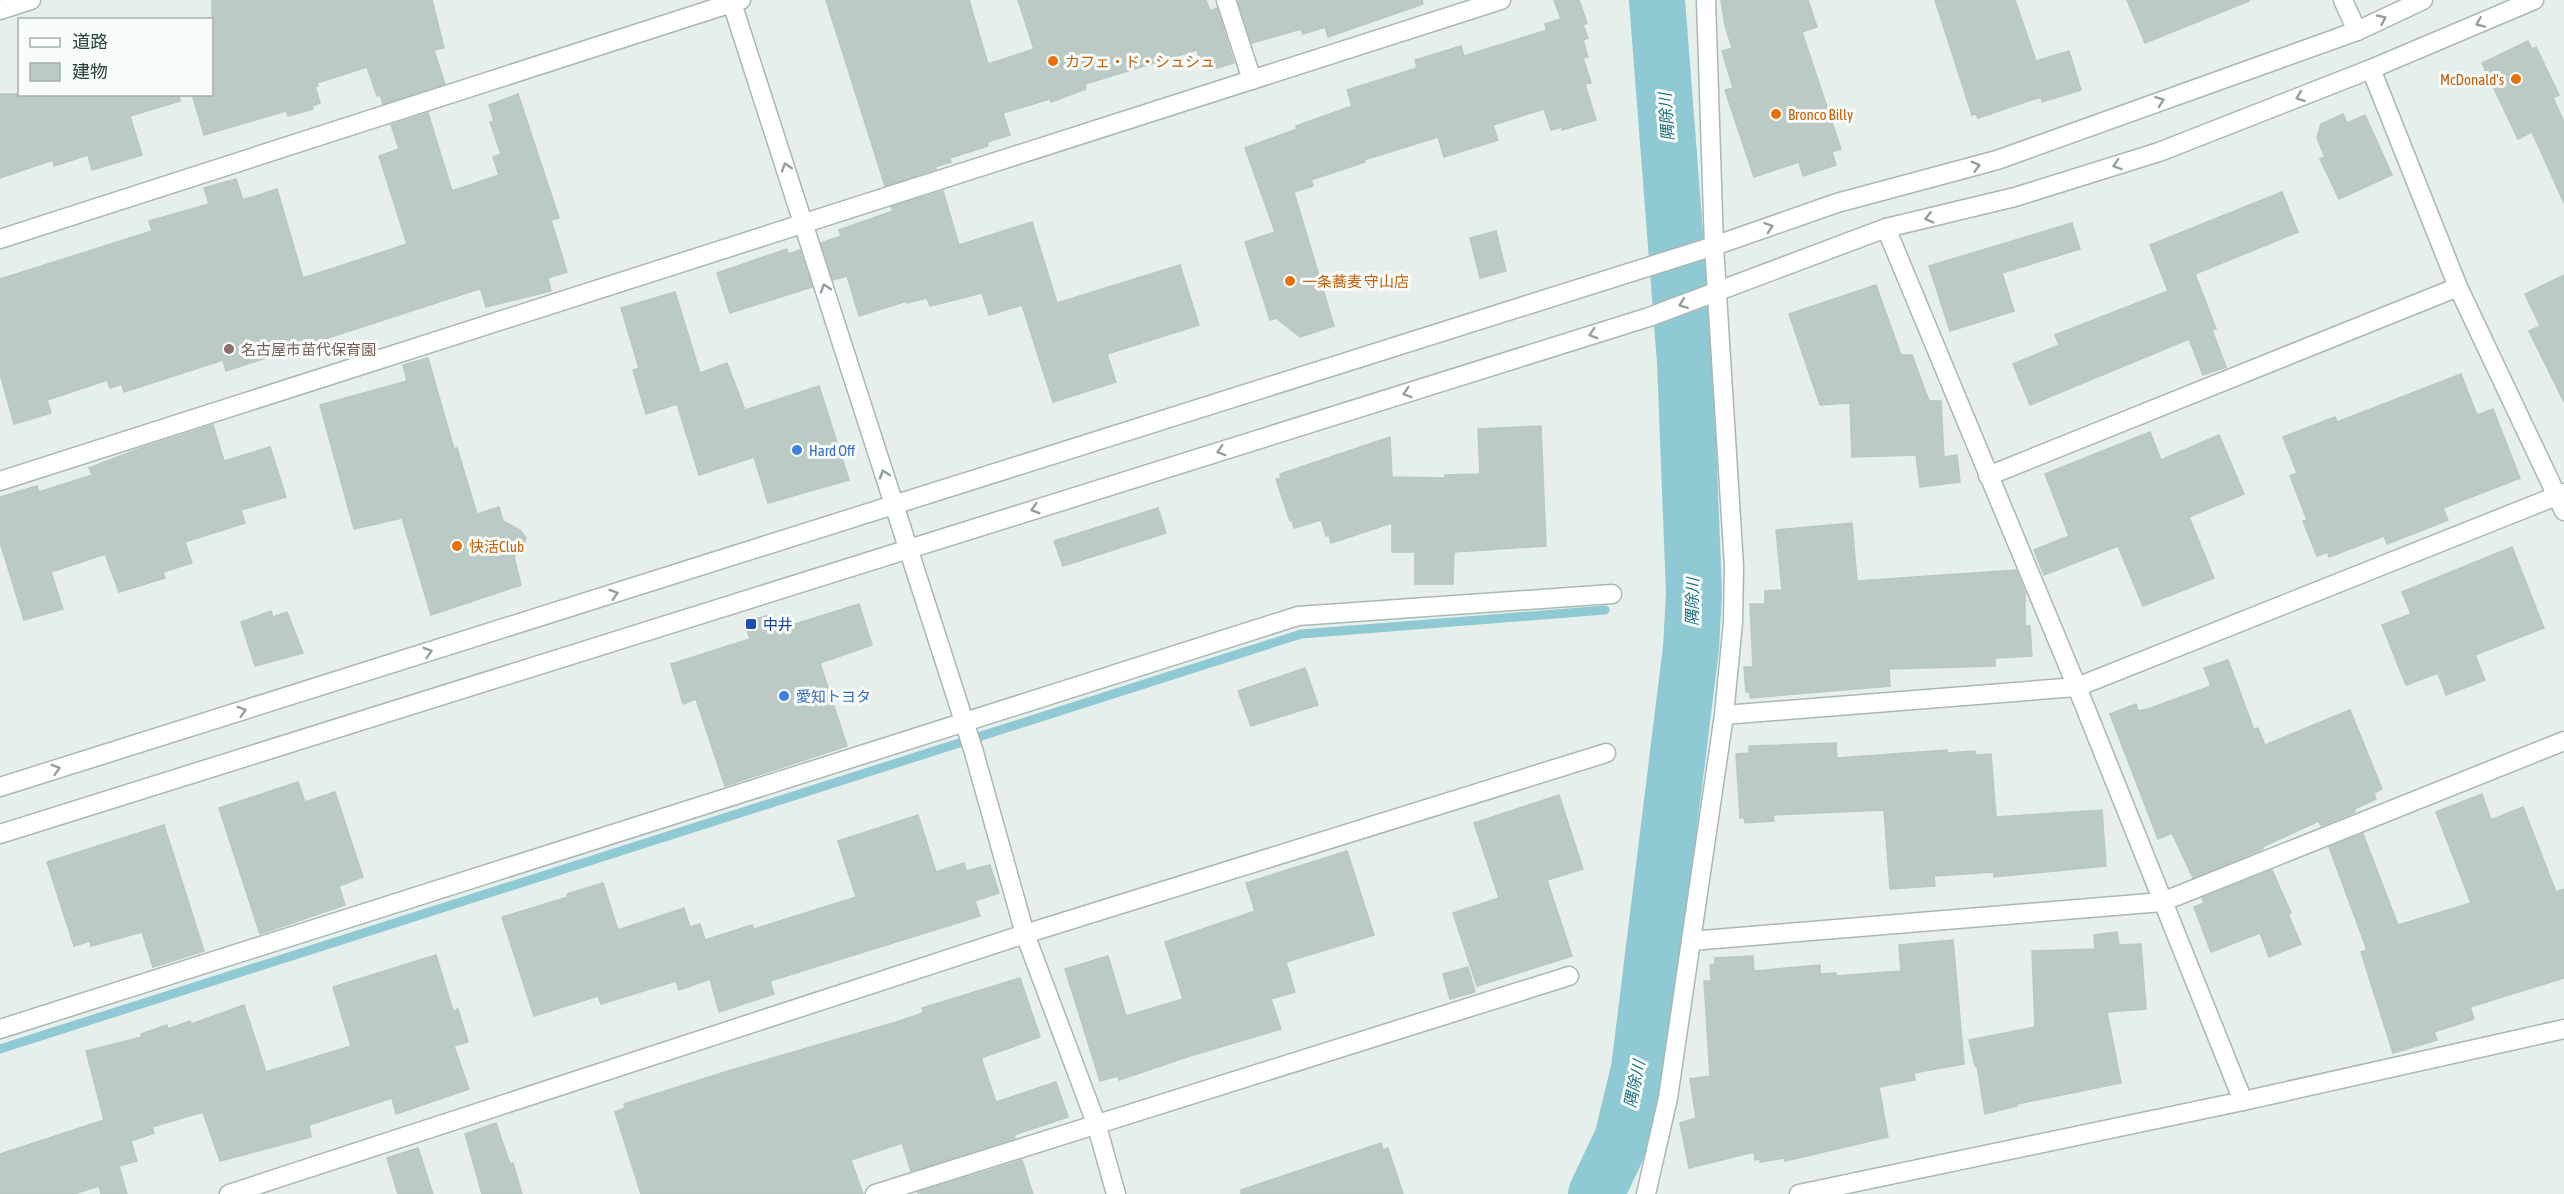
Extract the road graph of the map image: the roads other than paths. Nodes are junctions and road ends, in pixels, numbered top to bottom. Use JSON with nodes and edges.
{"nodes":[{"id":1,"x":31,"y":0,"type":"edge"},
{"id":2,"x":1226,"y":0,"type":"edge"},
{"id":3,"x":1501,"y":0,"type":"edge"},
{"id":4,"x":1706,"y":0,"type":"edge"},
{"id":5,"x":2343,"y":0,"type":"edge"},
{"id":6,"x":2423,"y":0,"type":"edge"},
{"id":7,"x":2534,"y":0,"type":"edge"},
{"id":8,"x":735,"y":1,"type":"edge"},
{"id":9,"x":0,"y":10,"type":"edge"},
{"id":10,"x":2357,"y":31,"type":"junction"},
{"id":11,"x":2372,"y":69,"type":"junction"},
{"id":12,"x":1252,"y":80,"type":"junction"},
{"id":13,"x":804,"y":222,"type":"junction"},
{"id":14,"x":1886,"y":228,"type":"junction"},
{"id":15,"x":0,"y":239,"type":"edge"},
{"id":16,"x":1714,"y":246,"type":"junction"},
{"id":17,"x":2458,"y":287,"type":"junction"},
{"id":18,"x":1717,"y":291,"type":"junction"},
{"id":19,"x":1988,"y":476,"type":"junction"},
{"id":20,"x":0,"y":482,"type":"edge"},
{"id":21,"x":2562,"y":500,"type":"edge"},
{"id":22,"x":894,"y":506,"type":"junction"},
{"id":23,"x":908,"y":549,"type":"junction"},
{"id":24,"x":1612,"y":594,"type":"dead end"},
{"id":25,"x":2077,"y":687,"type":"junction"},
{"id":26,"x":1724,"y":715,"type":"junction"},
{"id":27,"x":965,"y":724,"type":"junction"},
{"id":28,"x":2564,"y":741,"type":"edge"},
{"id":29,"x":1606,"y":753,"type":"dead end"},
{"id":30,"x":0,"y":786,"type":"edge"},
{"id":31,"x":0,"y":834,"type":"edge"},
{"id":32,"x":2162,"y":902,"type":"junction"},
{"id":33,"x":1025,"y":934,"type":"junction"},
{"id":34,"x":1691,"y":941,"type":"junction"},
{"id":35,"x":1569,"y":976,"type":"dead end"},
{"id":36,"x":0,"y":1029,"type":"edge"},
{"id":37,"x":2564,"y":1029,"type":"edge"},
{"id":38,"x":2243,"y":1101,"type":"junction"},
{"id":39,"x":1096,"y":1123,"type":"junction"},
{"id":40,"x":230,"y":1194,"type":"edge"},
{"id":41,"x":875,"y":1194,"type":"edge"},
{"id":42,"x":1116,"y":1194,"type":"edge"},
{"id":43,"x":1646,"y":1194,"type":"edge"},
{"id":44,"x":1799,"y":1194,"type":"edge"}],
"edges":[{"from":1,"to":9,"type":"street"},
{"from":2,"to":12,"type":"street"},
{"from":3,"to":12,"type":"street"},
{"from":4,"to":16,"type":"street"},
{"from":5,"to":10,"type":"street"},
{"from":10,"to":6,"type":"street","one_way":true},
{"from":7,"to":11,"type":"street","one_way":true},
{"from":13,"to":8,"type":"street","one_way":true},
{"from":8,"to":15,"type":"street"},
{"from":16,"to":10,"type":"street","one_way":true},
{"from":11,"to":14,"type":"street","one_way":true},
{"from":11,"to":17,"type":"street"},
{"from":12,"to":13,"type":"street"},
{"from":13,"to":20,"type":"street"},
{"from":22,"to":13,"type":"street","one_way":true},
{"from":14,"to":18,"type":"street"},
{"from":14,"to":19,"type":"street"},
{"from":16,"to":18,"type":"street"},
{"from":16,"to":22,"type":"street"},
{"from":17,"to":19,"type":"street"},
{"from":17,"to":21,"type":"street"},
{"from":18,"to":23,"type":"street","one_way":true},
{"from":18,"to":26,"type":"street"},
{"from":19,"to":25,"type":"street"},
{"from":21,"to":25,"type":"street"},
{"from":22,"to":23,"type":"street"},
{"from":30,"to":22,"type":"street","one_way":true},
{"from":23,"to":27,"type":"street"},
{"from":23,"to":31,"type":"street"},
{"from":24,"to":27,"type":"street"},
{"from":25,"to":26,"type":"street"},
{"from":25,"to":32,"type":"street"},
{"from":26,"to":34,"type":"street"},
{"from":27,"to":33,"type":"street"},
{"from":27,"to":36,"type":"street"},
{"from":28,"to":32,"type":"street"},
{"from":29,"to":33,"type":"street"},
{"from":32,"to":34,"type":"street"},
{"from":32,"to":38,"type":"street"},
{"from":33,"to":39,"type":"street"},
{"from":33,"to":40,"type":"street"},
{"from":34,"to":43,"type":"street"},
{"from":35,"to":39,"type":"street"},
{"from":37,"to":38,"type":"street"},
{"from":38,"to":44,"type":"street"},
{"from":39,"to":41,"type":"street"},
{"from":39,"to":42,"type":"street"}]}
